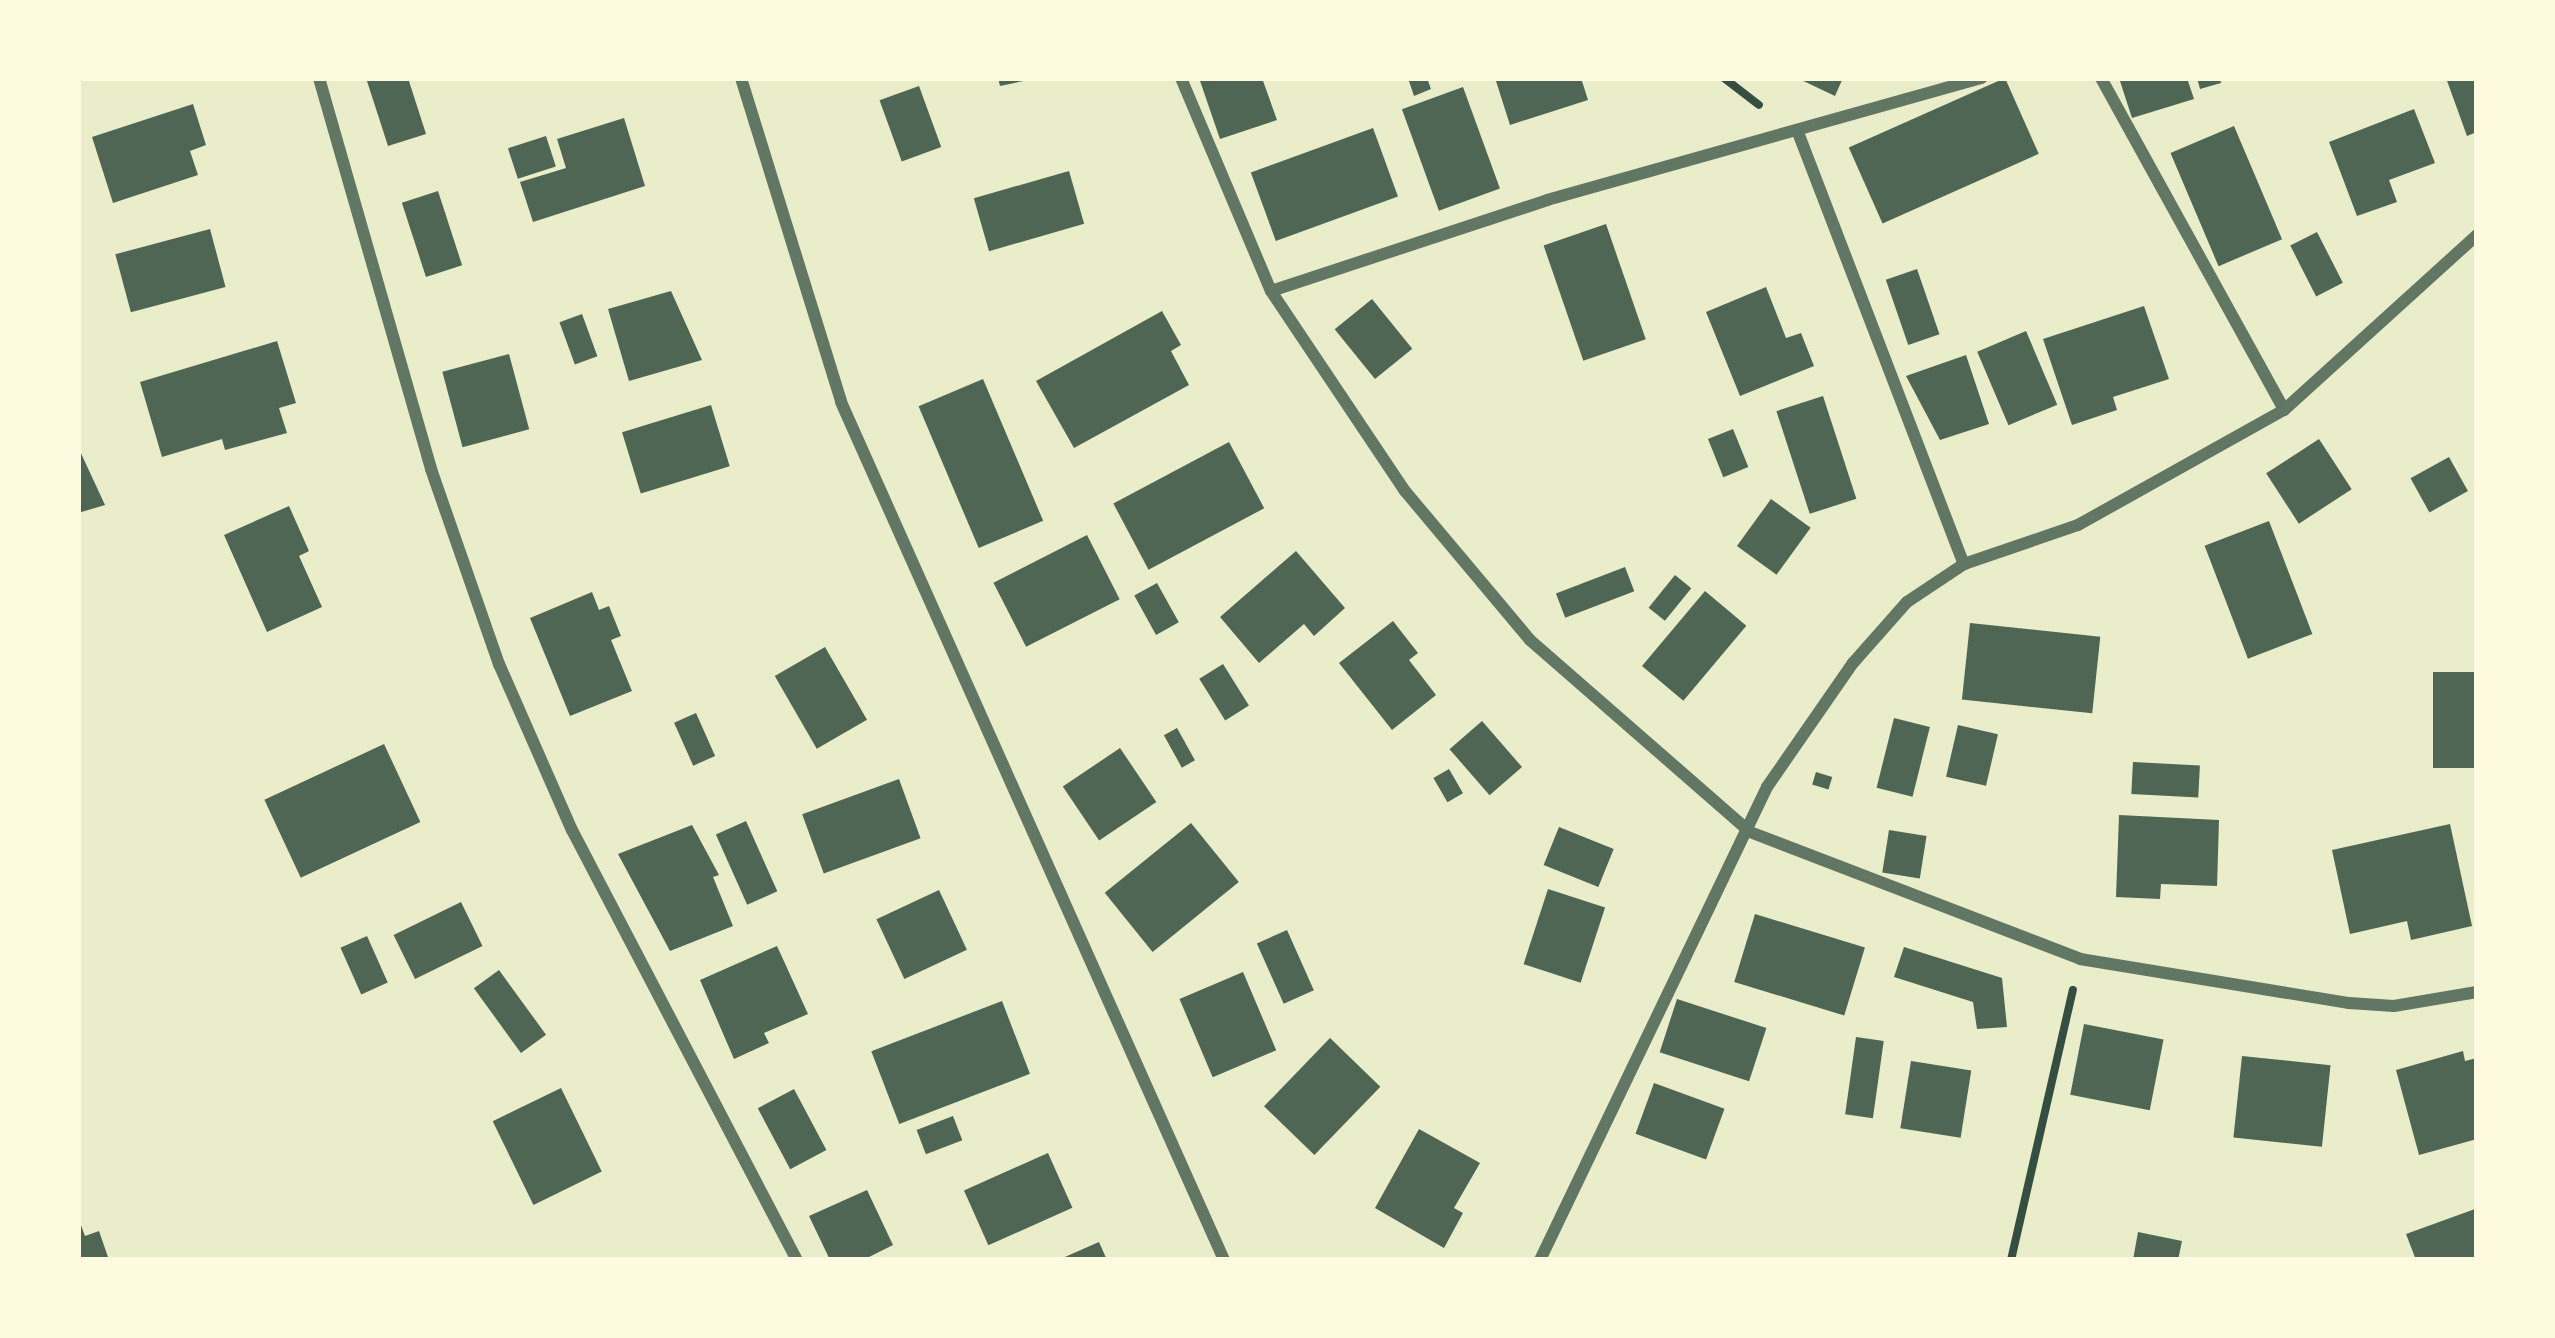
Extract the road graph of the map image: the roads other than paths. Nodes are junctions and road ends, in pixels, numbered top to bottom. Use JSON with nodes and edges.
{"nodes":[{"id":1,"x":319,"y":78,"type":"edge"},
{"id":2,"x":741,"y":78,"type":"edge"},
{"id":3,"x":1180,"y":78,"type":"edge"},
{"id":4,"x":1982,"y":78,"type":"edge"},
{"id":5,"x":2101,"y":78,"type":"edge"},
{"id":6,"x":1799,"y":135,"type":"junction"},
{"id":7,"x":2477,"y":236,"type":"edge"},
{"id":8,"x":1271,"y":291,"type":"junction"},
{"id":9,"x":2284,"y":410,"type":"junction"},
{"id":10,"x":1964,"y":565,"type":"junction"},
{"id":11,"x":1750,"y":832,"type":"junction"},
{"id":12,"x":2477,"y":992,"type":"edge"},
{"id":13,"x":796,"y":1260,"type":"edge"},
{"id":14,"x":1224,"y":1260,"type":"edge"},
{"id":15,"x":1540,"y":1260,"type":"edge"}],
"edges":[{"from":1,"to":13,"type":"street"},
{"from":2,"to":14,"type":"street"},
{"from":3,"to":8,"type":"street"},
{"from":4,"to":6,"type":"street"},
{"from":5,"to":9,"type":"street"},
{"from":6,"to":8,"type":"street"},
{"from":6,"to":10,"type":"street"},
{"from":7,"to":9,"type":"street"},
{"from":8,"to":11,"type":"street"},
{"from":9,"to":10,"type":"street"},
{"from":10,"to":11,"type":"street"},
{"from":11,"to":12,"type":"street"},
{"from":11,"to":15,"type":"street"}]}
